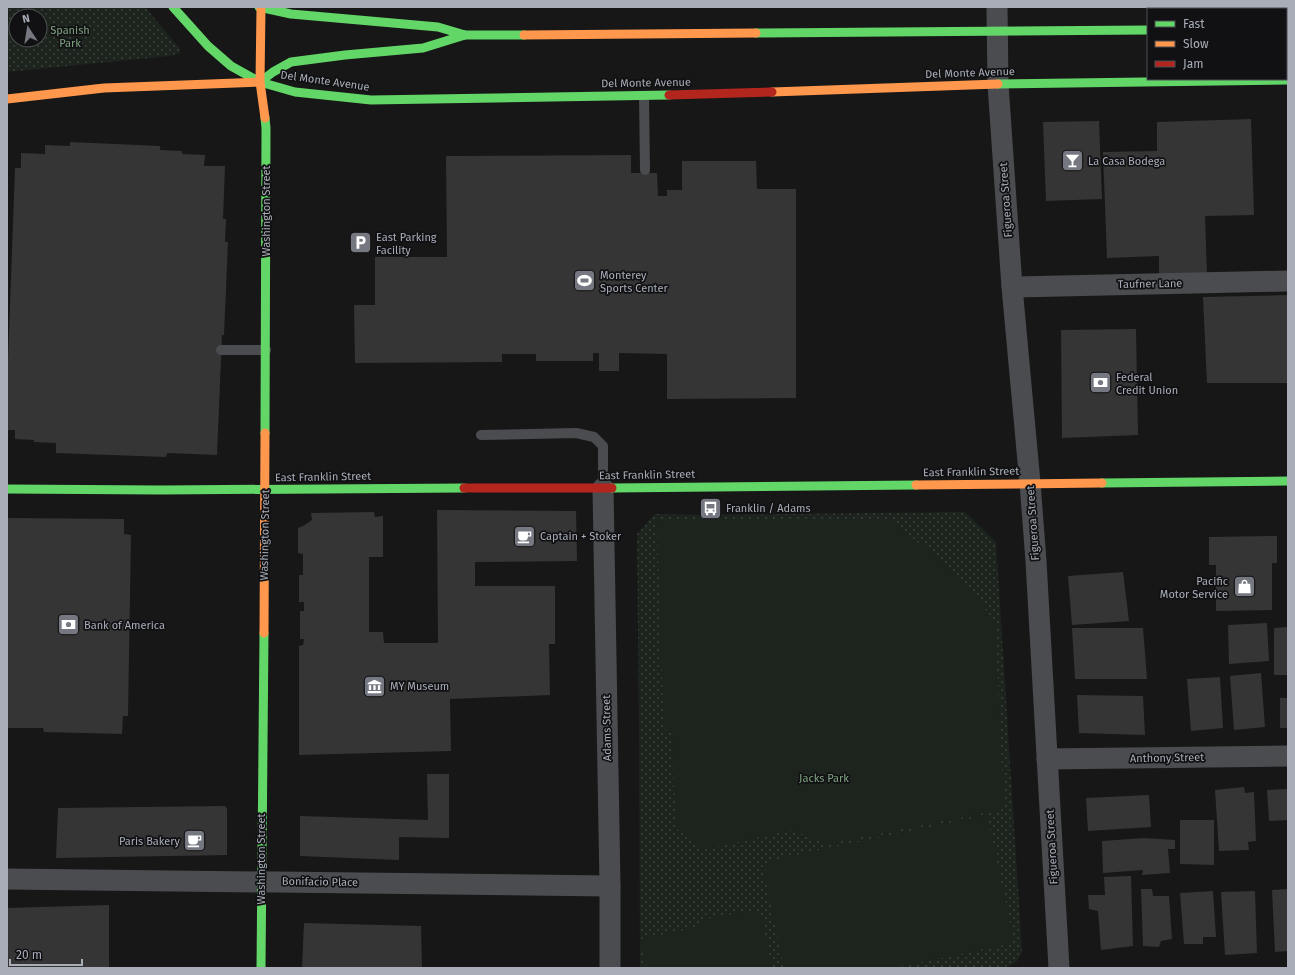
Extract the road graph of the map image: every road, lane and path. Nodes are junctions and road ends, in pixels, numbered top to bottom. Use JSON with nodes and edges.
{"nodes":[{"id":1,"x":173,"y":7,"type":"edge"},
{"id":2,"x":260,"y":7,"type":"edge"},
{"id":3,"x":997,"y":7,"type":"edge"},
{"id":4,"x":1147,"y":30,"type":"edge"},
{"id":5,"x":997,"y":31,"type":"junction"},
{"id":6,"x":465,"y":35,"type":"junction"},
{"id":7,"x":1288,"y":80,"type":"edge"},
{"id":8,"x":260,"y":82,"type":"junction"},
{"id":9,"x":998,"y":84,"type":"junction"},
{"id":10,"x":644,"y":96,"type":"junction"},
{"id":11,"x":7,"y":98,"type":"edge"},
{"id":12,"x":645,"y":170,"type":"dead end"},
{"id":13,"x":1288,"y":282,"type":"edge"},
{"id":14,"x":1012,"y":287,"type":"junction"},
{"id":15,"x":221,"y":350,"type":"dead end"},
{"id":16,"x":266,"y":350,"type":"junction"},
{"id":17,"x":481,"y":435,"type":"dead end"},
{"id":18,"x":1288,"y":480,"type":"edge"},
{"id":19,"x":1030,"y":483,"type":"junction"},
{"id":20,"x":603,"y":488,"type":"junction"},
{"id":21,"x":7,"y":489,"type":"edge"},
{"id":22,"x":266,"y":489,"type":"junction"},
{"id":23,"x":1288,"y":756,"type":"edge"},
{"id":24,"x":1047,"y":759,"type":"junction"},
{"id":25,"x":7,"y":879,"type":"edge"},
{"id":26,"x":261,"y":881,"type":"junction"},
{"id":27,"x":610,"y":886,"type":"junction"},
{"id":28,"x":261,"y":968,"type":"edge"},
{"id":29,"x":610,"y":968,"type":"edge"},
{"id":30,"x":1059,"y":968,"type":"edge"}],
"edges":[{"from":1,"to":8,"type":"main road"},
{"from":2,"to":6,"type":"main road"},
{"from":2,"to":8,"type":"main road","name":"Washington Street"},
{"from":3,"to":5,"type":"street","name":"Figueroa Street"},
{"from":4,"to":5,"type":"main road"},
{"from":5,"to":6,"type":"main road"},
{"from":5,"to":9,"type":"street","name":"Figueroa Street"},
{"from":6,"to":8,"type":"main road"},
{"from":7,"to":9,"type":"main road","name":"Del Monte Avenue"},
{"from":8,"to":10,"type":"main road","name":"Del Monte Avenue"},
{"from":8,"to":11,"type":"main road","name":"Del Monte Avenue"},
{"from":8,"to":16,"type":"main road","name":"Washington Street"},
{"from":9,"to":10,"type":"main road","name":"Del Monte Avenue"},
{"from":9,"to":14,"type":"street","name":"Figueroa Street"},
{"from":10,"to":12,"type":"lane"},
{"from":13,"to":14,"type":"street","name":"Taufner Lane"},
{"from":14,"to":19,"type":"street","name":"Figueroa Street"},
{"from":15,"to":16,"type":"lane"},
{"from":16,"to":22,"type":"main road","name":"Washington Street"},
{"from":17,"to":20,"type":"lane"},
{"from":18,"to":19,"type":"main road","name":"East Franklin Street"},
{"from":19,"to":20,"type":"main road","name":"East Franklin Street"},
{"from":19,"to":24,"type":"street","name":"Figueroa Street"},
{"from":20,"to":22,"type":"main road","name":"East Franklin Street"},
{"from":20,"to":27,"type":"street","name":"Adams Street"},
{"from":21,"to":22,"type":"main road","name":"East Franklin Street"},
{"from":22,"to":26,"type":"main road","name":"Washington Street"},
{"from":23,"to":24,"type":"street","name":"Anthony Street"},
{"from":24,"to":30,"type":"street","name":"Figueroa Street"},
{"from":25,"to":26,"type":"street","name":"Bonifacio Place"},
{"from":26,"to":27,"type":"street","name":"Bonifacio Place"},
{"from":26,"to":28,"type":"main road","name":"Washington Street"},
{"from":27,"to":29,"type":"street","name":"Adams Street"}]}
